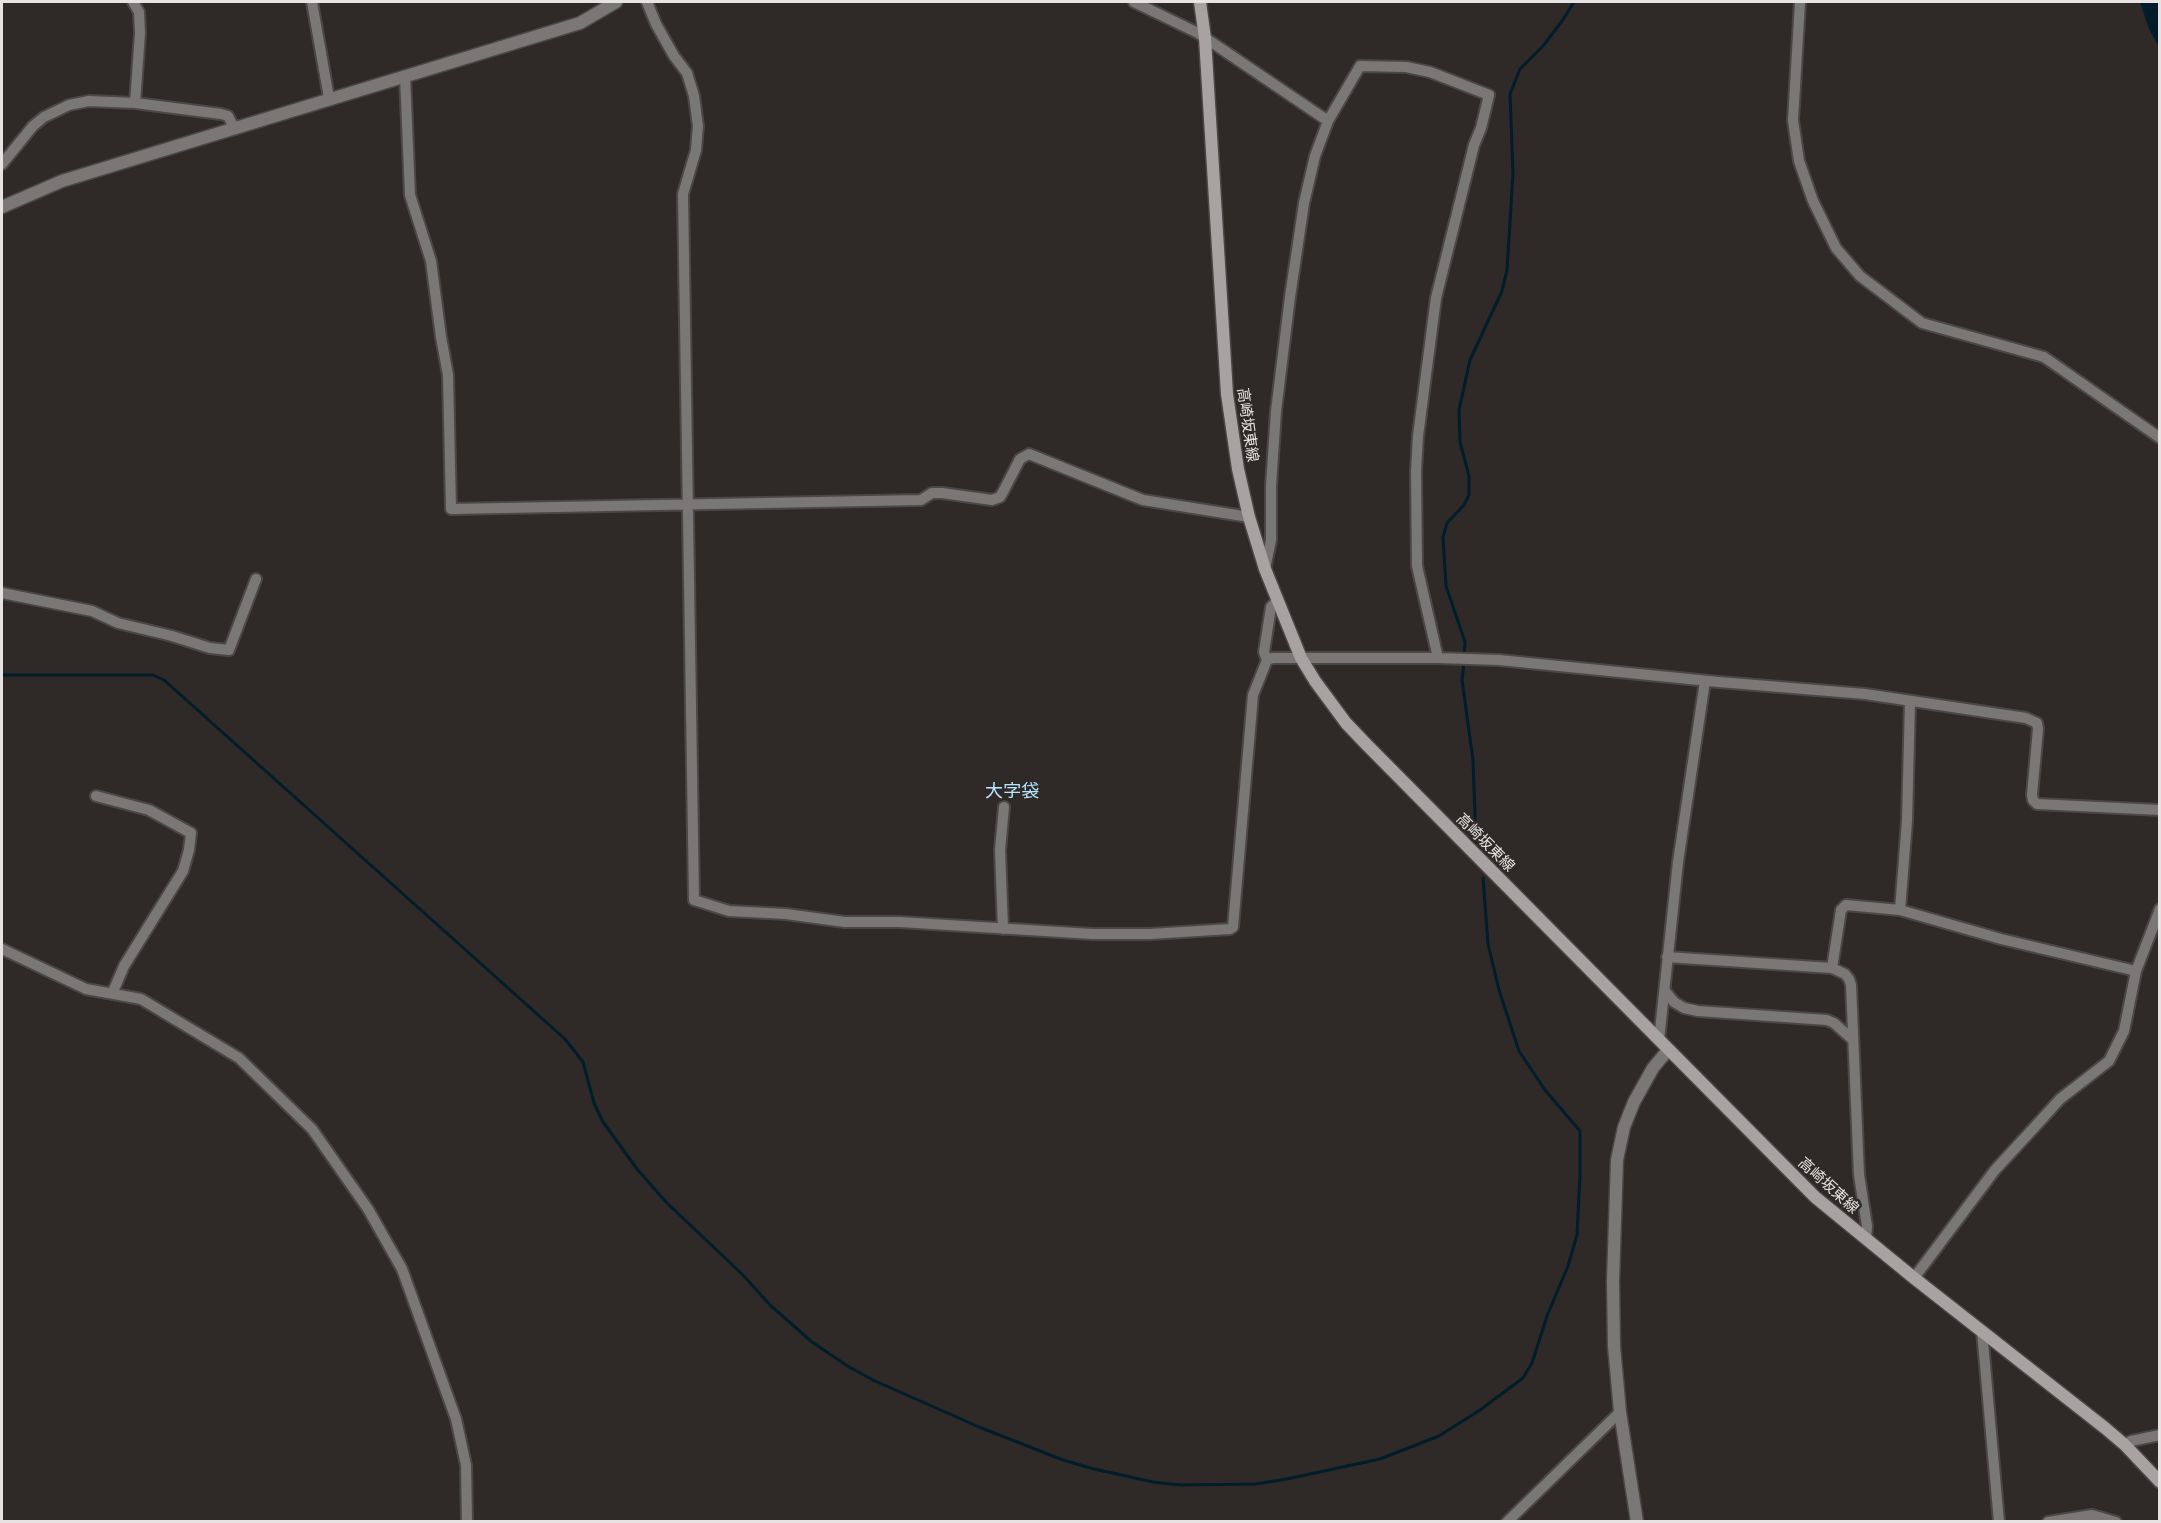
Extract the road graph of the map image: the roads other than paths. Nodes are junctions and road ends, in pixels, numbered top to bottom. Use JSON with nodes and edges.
{"nodes":[{"id":1,"x":133,"y":2,"type":"edge"},
{"id":2,"x":312,"y":2,"type":"edge"},
{"id":3,"x":616,"y":2,"type":"edge"},
{"id":4,"x":647,"y":2,"type":"edge"},
{"id":5,"x":1134,"y":2,"type":"edge"},
{"id":6,"x":1200,"y":2,"type":"edge"},
{"id":7,"x":1800,"y":2,"type":"edge"},
{"id":8,"x":1205,"y":38,"type":"junction"},
{"id":9,"x":405,"y":76,"type":"junction"},
{"id":10,"x":329,"y":98,"type":"junction"},
{"id":11,"x":135,"y":103,"type":"junction"},
{"id":12,"x":1328,"y":121,"type":"junction"},
{"id":13,"x":235,"y":129,"type":"junction"},
{"id":14,"x":2,"y":164,"type":"edge"},
{"id":15,"x":2,"y":207,"type":"edge"},
{"id":16,"x":2160,"y":438,"type":"edge"},
{"id":17,"x":688,"y":505,"type":"junction"},
{"id":18,"x":1249,"y":517,"type":"junction"},
{"id":19,"x":1265,"y":569,"type":"junction"},
{"id":20,"x":256,"y":579,"type":"dead end"},
{"id":21,"x":2,"y":593,"type":"edge"},
{"id":22,"x":1277,"y":601,"type":"junction"},
{"id":23,"x":1301,"y":658,"type":"junction"},
{"id":24,"x":1438,"y":658,"type":"junction"},
{"id":25,"x":1267,"y":660,"type":"junction"},
{"id":26,"x":1705,"y":681,"type":"junction"},
{"id":27,"x":1910,"y":700,"type":"junction"},
{"id":28,"x":96,"y":796,"type":"dead end"},
{"id":29,"x":1004,"y":807,"type":"dead end"},
{"id":30,"x":2160,"y":810,"type":"edge"},
{"id":31,"x":2160,"y":909,"type":"edge"},
{"id":32,"x":1900,"y":910,"type":"junction"},
{"id":33,"x":1003,"y":929,"type":"junction"},
{"id":34,"x":2,"y":949,"type":"edge"},
{"id":35,"x":1667,"y":957,"type":"junction"},
{"id":36,"x":1832,"y":968,"type":"junction"},
{"id":37,"x":2136,"y":971,"type":"junction"},
{"id":38,"x":1665,"y":991,"type":"junction"},
{"id":39,"x":112,"y":994,"type":"junction"},
{"id":40,"x":1852,"y":1039,"type":"junction"},
{"id":41,"x":1659,"y":1040,"type":"junction"},
{"id":42,"x":1668,"y":1050,"type":"junction"},
{"id":43,"x":1866,"y":1239,"type":"junction"},
{"id":44,"x":1914,"y":1278,"type":"junction"},
{"id":45,"x":1982,"y":1330,"type":"junction"},
{"id":46,"x":1620,"y":1412,"type":"junction"},
{"id":47,"x":2160,"y":1434,"type":"edge"},
{"id":48,"x":2125,"y":1445,"type":"junction"},
{"id":49,"x":2160,"y":1482,"type":"edge"},
{"id":50,"x":467,"y":1521,"type":"edge"},
{"id":51,"x":1507,"y":1521,"type":"edge"},
{"id":52,"x":1638,"y":1521,"type":"edge"},
{"id":53,"x":1999,"y":1521,"type":"edge"},
{"id":54,"x":2048,"y":1521,"type":"edge"},
{"id":55,"x":2116,"y":1521,"type":"edge"}],
"edges":[{"from":1,"to":11,"type":"street"},
{"from":2,"to":10,"type":"street"},
{"from":3,"to":9,"type":"street"},
{"from":4,"to":17,"type":"street"},
{"from":5,"to":8,"type":"street"},
{"from":6,"to":8,"type":"main road","name":"高崎坂東線"},
{"from":7,"to":16,"type":"street"},
{"from":8,"to":12,"type":"street"},
{"from":8,"to":18,"type":"main road","name":"高崎坂東線"},
{"from":9,"to":10,"type":"street"},
{"from":9,"to":17,"type":"street"},
{"from":10,"to":13,"type":"street"},
{"from":11,"to":13,"type":"street"},
{"from":11,"to":14,"type":"street"},
{"from":12,"to":19,"type":"street"},
{"from":12,"to":24,"type":"street"},
{"from":13,"to":15,"type":"street"},
{"from":17,"to":18,"type":"street"},
{"from":17,"to":33,"type":"street"},
{"from":18,"to":19,"type":"main road","name":"高崎坂東線"},
{"from":19,"to":22,"type":"main road","name":"高崎坂東線"},
{"from":20,"to":21,"type":"street"},
{"from":22,"to":23,"type":"main road","name":"高崎坂東線"},
{"from":22,"to":25,"type":"street"},
{"from":23,"to":24,"type":"street"},
{"from":23,"to":25,"type":"street"},
{"from":23,"to":41,"type":"main road","name":"高崎坂東線"},
{"from":24,"to":26,"type":"street"},
{"from":25,"to":33,"type":"street"},
{"from":26,"to":27,"type":"street"},
{"from":26,"to":35,"type":"street"},
{"from":27,"to":30,"type":"street"},
{"from":27,"to":32,"type":"street"},
{"from":28,"to":39,"type":"street"},
{"from":29,"to":33,"type":"street"},
{"from":31,"to":37,"type":"street"},
{"from":32,"to":36,"type":"street"},
{"from":32,"to":37,"type":"street"},
{"from":34,"to":39,"type":"street"},
{"from":35,"to":36,"type":"street"},
{"from":35,"to":38,"type":"street"},
{"from":36,"to":40,"type":"street"},
{"from":37,"to":44,"type":"street"},
{"from":38,"to":40,"type":"street"},
{"from":38,"to":41,"type":"street"},
{"from":39,"to":50,"type":"street"},
{"from":40,"to":43,"type":"street"},
{"from":41,"to":42,"type":"main road","name":"高崎坂東線"},
{"from":42,"to":43,"type":"main road","name":"高崎坂東線"},
{"from":42,"to":46,"type":"street"},
{"from":43,"to":44,"type":"main road","name":"高崎坂東線"},
{"from":44,"to":45,"type":"main road","name":"高崎坂東線"},
{"from":45,"to":48,"type":"main road","name":"高崎坂東線"},
{"from":45,"to":53,"type":"street"},
{"from":46,"to":51,"type":"street"},
{"from":46,"to":52,"type":"street"},
{"from":47,"to":48,"type":"street"},
{"from":48,"to":49,"type":"main road","name":"高崎坂東線"},
{"from":54,"to":55,"type":"street"}]}
